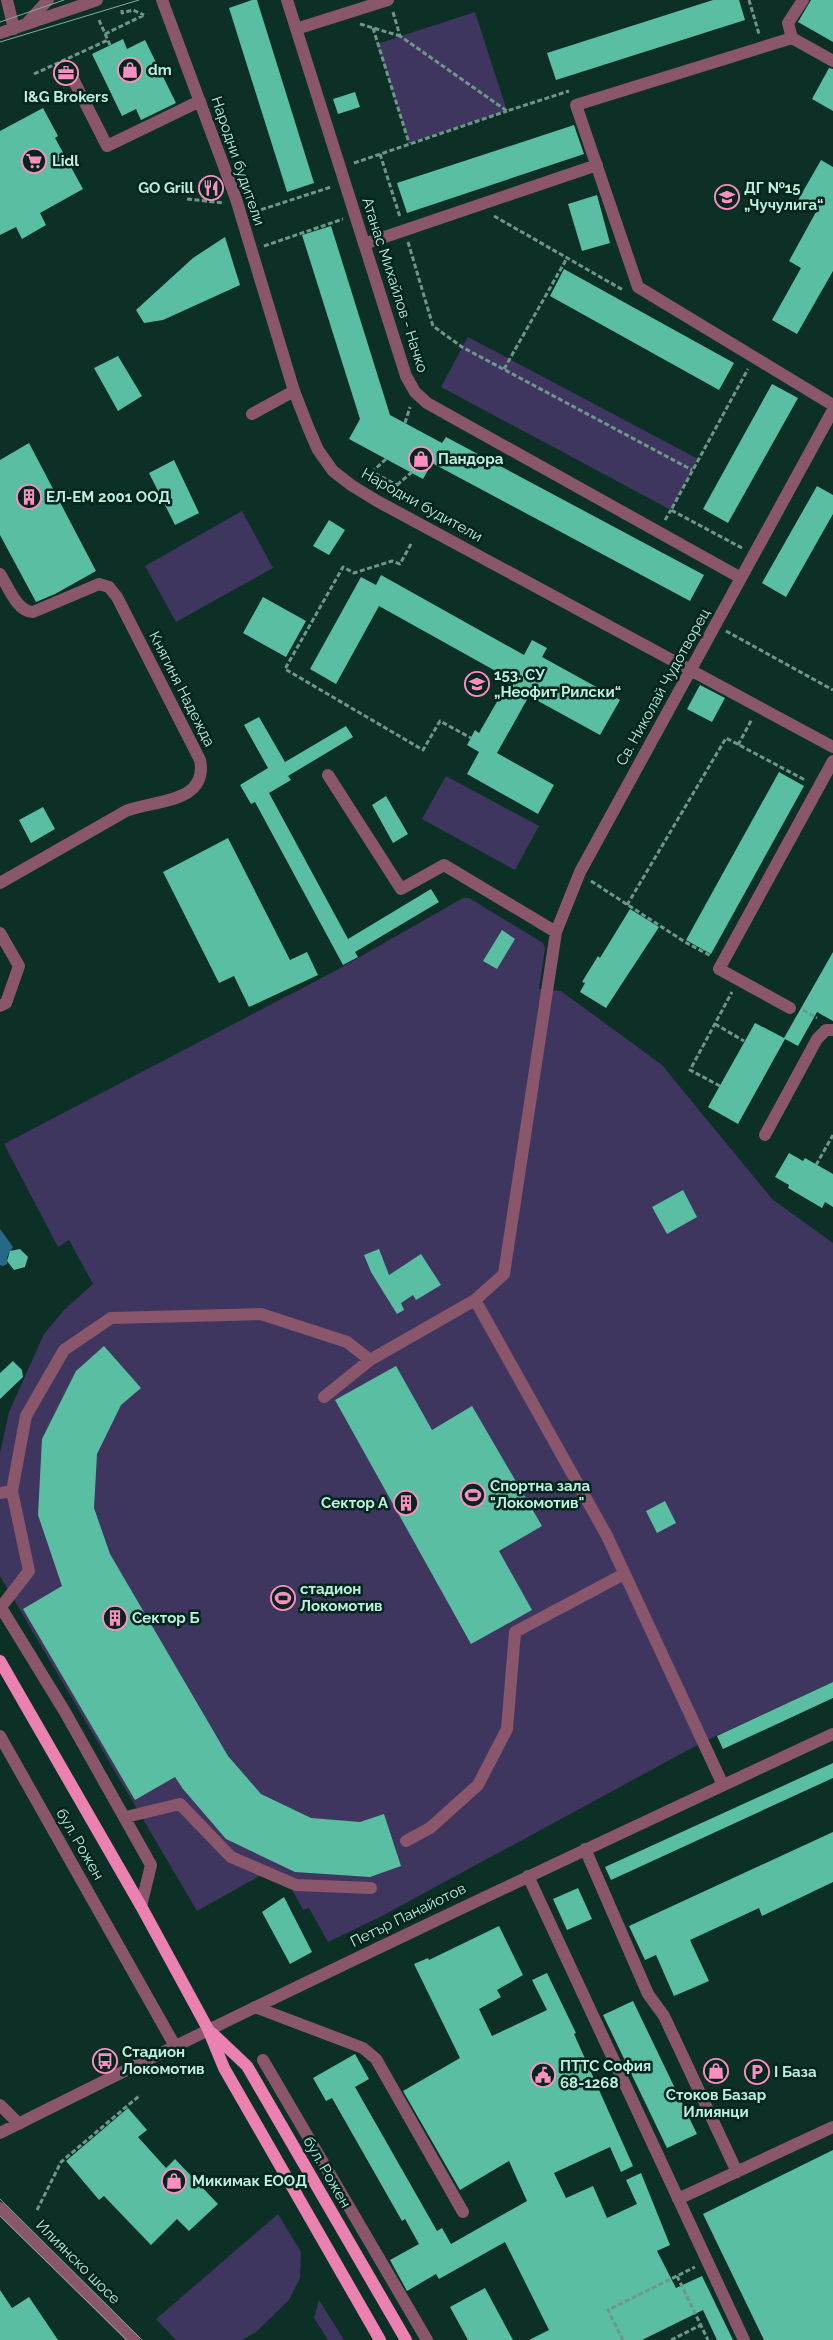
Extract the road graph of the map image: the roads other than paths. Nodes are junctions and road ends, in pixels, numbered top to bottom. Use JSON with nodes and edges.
{"nodes":[{"id":1,"x":7,"y":0,"type":"edge"},
{"id":2,"x":48,"y":0,"type":"edge"},
{"id":3,"x":97,"y":0,"type":"edge"},
{"id":4,"x":162,"y":0,"type":"edge"},
{"id":5,"x":287,"y":0,"type":"edge"},
{"id":6,"x":803,"y":0,"type":"edge"},
{"id":7,"x":390,"y":5,"type":"edge"},
{"id":8,"x":19,"y":27,"type":"junction"},
{"id":9,"x":296,"y":28,"type":"junction"},
{"id":10,"x":0,"y":33,"type":"edge"},
{"id":11,"x":792,"y":38,"type":"junction"},
{"id":12,"x":833,"y":61,"type":"edge"},
{"id":13,"x":73,"y":79,"type":"dead end"},
{"id":14,"x":200,"y":101,"type":"junction"},
{"id":15,"x":597,"y":165,"type":"junction"},
{"id":16,"x":364,"y":244,"type":"junction"},
{"id":17,"x":294,"y":391,"type":"junction"},
{"id":18,"x":833,"y":405,"type":"edge"},
{"id":19,"x":833,"y":410,"type":"edge"},
{"id":20,"x":252,"y":414,"type":"dead end"},
{"id":21,"x":0,"y":574,"type":"edge"},
{"id":22,"x":741,"y":578,"type":"junction"},
{"id":23,"x":691,"y":669,"type":"junction"},
{"id":24,"x":833,"y":747,"type":"edge"},
{"id":25,"x":833,"y":761,"type":"edge"},
{"id":26,"x":328,"y":775,"type":"dead end"},
{"id":27,"x":0,"y":883,"type":"edge"},
{"id":28,"x":556,"y":932,"type":"junction"},
{"id":29,"x":0,"y":933,"type":"edge"},
{"id":30,"x":0,"y":1006,"type":"edge"},
{"id":31,"x":790,"y":1008,"type":"dead end"},
{"id":32,"x":833,"y":1030,"type":"edge"},
{"id":33,"x":765,"y":1135,"type":"dead end"},
{"id":34,"x":475,"y":1300,"type":"junction"},
{"id":35,"x":370,"y":1360,"type":"junction"},
{"id":36,"x":324,"y":1397,"type":"dead end"},
{"id":37,"x":6,"y":1492,"type":"edge"},
{"id":38,"x":624,"y":1574,"type":"junction"},
{"id":39,"x":0,"y":1606,"type":"edge"},
{"id":40,"x":0,"y":1661,"type":"edge"},
{"id":41,"x":833,"y":1734,"type":"edge"},
{"id":42,"x":0,"y":1736,"type":"edge"},
{"id":43,"x":723,"y":1785,"type":"junction"},
{"id":44,"x":126,"y":1817,"type":"junction"},
{"id":45,"x":406,"y":1841,"type":"dead end"},
{"id":46,"x":585,"y":1850,"type":"junction"},
{"id":47,"x":528,"y":1876,"type":"junction"},
{"id":48,"x":371,"y":1888,"type":"dead end"},
{"id":49,"x":141,"y":1906,"type":"junction"},
{"id":50,"x":255,"y":2007,"type":"junction"},
{"id":51,"x":208,"y":2029,"type":"junction"},
{"id":52,"x":175,"y":2046,"type":"junction"},
{"id":53,"x":263,"y":2060,"type":"dead end"},
{"id":54,"x":0,"y":2105,"type":"edge"},
{"id":55,"x":19,"y":2124,"type":"junction"},
{"id":56,"x":833,"y":2127,"type":"edge"},
{"id":57,"x":0,"y":2133,"type":"edge"},
{"id":58,"x":736,"y":2172,"type":"junction"},
{"id":59,"x":678,"y":2199,"type":"junction"},
{"id":60,"x":0,"y":2208,"type":"edge"},
{"id":61,"x":463,"y":2212,"type":"dead end"},
{"id":62,"x":134,"y":2340,"type":"edge"},
{"id":63,"x":380,"y":2340,"type":"edge"},
{"id":64,"x":406,"y":2340,"type":"edge"},
{"id":65,"x":427,"y":2340,"type":"edge"},
{"id":66,"x":744,"y":2340,"type":"edge"}],
"edges":[{"from":1,"to":8,"type":"street"},
{"from":2,"to":8,"type":"street"},
{"from":3,"to":8,"type":"street"},
{"from":4,"to":14,"type":"street","name":"Народни будители"},
{"from":5,"to":9,"type":"street","name":"Атанас Михайлов - Начко"},
{"from":6,"to":11,"type":"street"},
{"from":7,"to":9,"type":"street"},
{"from":8,"to":10,"type":"street"},
{"from":9,"to":16,"type":"street","name":"Атанас Михайлов - Начко"},
{"from":11,"to":12,"type":"street"},
{"from":11,"to":15,"type":"street"},
{"from":13,"to":14,"type":"street"},
{"from":14,"to":17,"type":"street","name":"Народни будители"},
{"from":15,"to":16,"type":"street"},
{"from":15,"to":18,"type":"street"},
{"from":16,"to":22,"type":"street","name":"Атанас Михайлов - Начко"},
{"from":17,"to":20,"type":"street"},
{"from":17,"to":23,"type":"street","name":"Народни будители"},
{"from":19,"to":22,"type":"street","name":"Св. Николай Чудотворец"},
{"from":21,"to":27,"type":"street","name":"Княгиня Надежда"},
{"from":22,"to":23,"type":"street","name":"Св. Николай Чудотворец"},
{"from":23,"to":24,"type":"street","name":"Народни будители"},
{"from":23,"to":28,"type":"street","name":"Св. Николай Чудотворец"},
{"from":25,"to":31,"type":"street"},
{"from":26,"to":28,"type":"street"},
{"from":28,"to":34,"type":"street","name":"Св. Николай Чудотворец"},
{"from":29,"to":30,"type":"street"},
{"from":32,"to":33,"type":"street"},
{"from":34,"to":35,"type":"street","name":"Св. Николай Чудотворец"},
{"from":34,"to":38,"type":"street"},
{"from":35,"to":36,"type":"street","name":"Св. Николай Чудотворец"},
{"from":35,"to":37,"type":"street"},
{"from":37,"to":39,"type":"street"},
{"from":38,"to":43,"type":"street"},
{"from":38,"to":45,"type":"street"},
{"from":39,"to":44,"type":"street"},
{"from":40,"to":49,"type":"main road","name":"бул. Рожен"},
{"from":41,"to":43,"type":"street","name":"Петър Панайотов"},
{"from":42,"to":52,"type":"street","name":"бул. Рожен"},
{"from":43,"to":46,"type":"street","name":"Петър Панайотов"},
{"from":44,"to":48,"type":"street"},
{"from":44,"to":49,"type":"street"},
{"from":46,"to":47,"type":"street","name":"Петър Панайотов"},
{"from":46,"to":58,"type":"street"},
{"from":47,"to":50,"type":"street","name":"Петър Панайотов"},
{"from":47,"to":59,"type":"street"},
{"from":49,"to":51,"type":"main road","name":"бул. Рожен"},
{"from":50,"to":51,"type":"street","name":"Петър Панайотов"},
{"from":50,"to":61,"type":"street"},
{"from":51,"to":52,"type":"street","name":"Петър Панайотов"},
{"from":51,"to":63,"type":"main road","name":"бул. Рожен"},
{"from":51,"to":64,"type":"main road","name":"бул. Рожен"},
{"from":52,"to":55,"type":"street","name":"Петър Панайотов"},
{"from":53,"to":65,"type":"street","name":"бул. Рожен"},
{"from":54,"to":55,"type":"street"},
{"from":55,"to":57,"type":"street","name":"Петър Панайотов"},
{"from":56,"to":58,"type":"street"},
{"from":58,"to":59,"type":"street"},
{"from":59,"to":66,"type":"street"},
{"from":60,"to":62,"type":"street","name":"Илиянско шосе"}]}
